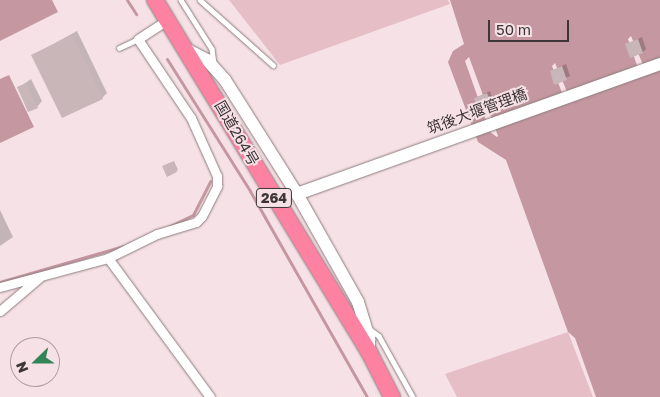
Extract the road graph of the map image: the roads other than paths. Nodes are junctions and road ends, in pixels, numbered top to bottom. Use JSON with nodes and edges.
{"nodes":[{"id":1,"x":156,"y":0,"type":"edge"},
{"id":2,"x":181,"y":0,"type":"edge"},
{"id":3,"x":200,"y":0,"type":"edge"},
{"id":4,"x":169,"y":19,"type":"junction"},
{"id":5,"x":138,"y":39,"type":"junction"},
{"id":6,"x":119,"y":48,"type":"dead end"},
{"id":7,"x":188,"y":50,"type":"junction"},
{"id":8,"x":660,"y":64,"type":"edge"},
{"id":9,"x":273,"y":66,"type":"dead end"},
{"id":10,"x":215,"y":70,"type":"junction"},
{"id":11,"x":300,"y":192,"type":"junction"},
{"id":12,"x":108,"y":258,"type":"junction"},
{"id":13,"x":40,"y":277,"type":"junction"},
{"id":14,"x":0,"y":287,"type":"edge"},
{"id":15,"x":0,"y":312,"type":"edge"},
{"id":16,"x":366,"y":326,"type":"junction"},
{"id":17,"x":369,"y":352,"type":"junction"},
{"id":18,"x":210,"y":397,"type":"edge"},
{"id":19,"x":392,"y":397,"type":"edge"},
{"id":20,"x":414,"y":397,"type":"edge"}],
"edges":[{"from":1,"to":4,"type":"highway","name":"国道264号","number":"264"},
{"from":2,"to":10,"type":"lane"},
{"from":3,"to":9,"type":"lane"},
{"from":4,"to":5,"type":"street"},
{"from":4,"to":7,"type":"highway","name":"国道264号","number":"264"},
{"from":5,"to":6,"type":"lane"},
{"from":5,"to":12,"type":"street"},
{"from":7,"to":10,"type":"street"},
{"from":7,"to":17,"type":"highway","name":"国道264号","number":"264"},
{"from":8,"to":11,"type":"street","name":"筑後大堰管理橋"},
{"from":10,"to":11,"type":"street"},
{"from":11,"to":16,"type":"street"},
{"from":12,"to":13,"type":"street"},
{"from":12,"to":18,"type":"street"},
{"from":13,"to":14,"type":"street"},
{"from":13,"to":15,"type":"street"},
{"from":16,"to":17,"type":"street"},
{"from":16,"to":20,"type":"lane"},
{"from":17,"to":19,"type":"highway","name":"国道264号","number":"264"}]}
